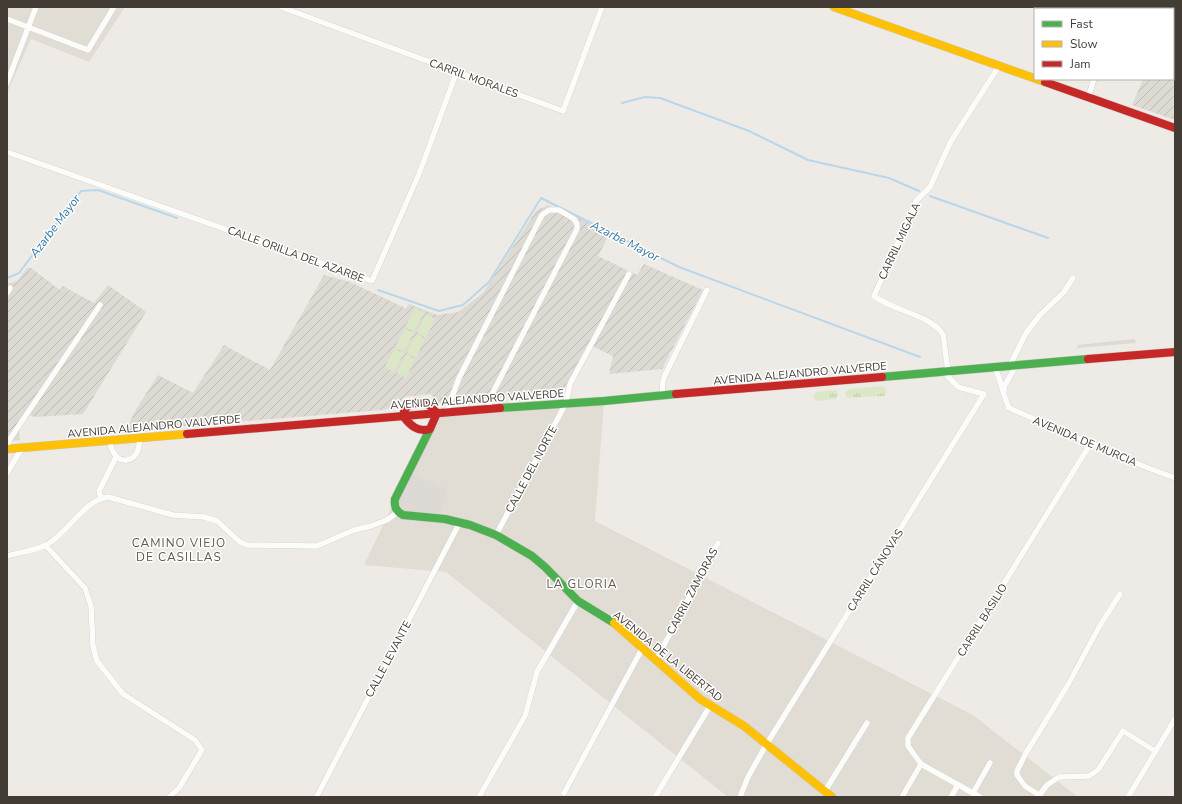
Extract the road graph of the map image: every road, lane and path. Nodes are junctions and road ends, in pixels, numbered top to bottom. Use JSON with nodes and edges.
{"nodes":[{"id":1,"x":36,"y":7,"type":"edge"},
{"id":2,"x":114,"y":7,"type":"edge"},
{"id":3,"x":281,"y":7,"type":"edge"},
{"id":4,"x":602,"y":7,"type":"edge"},
{"id":5,"x":834,"y":7,"type":"edge"},
{"id":6,"x":7,"y":19,"type":"edge"},
{"id":7,"x":28,"y":26,"type":"junction"},
{"id":8,"x":998,"y":66,"type":"junction"},
{"id":9,"x":457,"y":71,"type":"junction"},
{"id":10,"x":1034,"y":79,"type":"edge"},
{"id":11,"x":1037,"y":80,"type":"edge"},
{"id":12,"x":1094,"y":80,"type":"edge"},
{"id":13,"x":7,"y":83,"type":"edge"},
{"id":14,"x":1088,"y":98,"type":"junction"},
{"id":15,"x":1175,"y":128,"type":"edge"},
{"id":16,"x":7,"y":152,"type":"edge"},
{"id":17,"x":629,"y":274,"type":"dead end"},
{"id":18,"x":1073,"y":278,"type":"dead end"},
{"id":19,"x":707,"y":290,"type":"dead end"},
{"id":20,"x":100,"y":305,"type":"dead end"},
{"id":21,"x":1175,"y":352,"type":"edge"},
{"id":22,"x":1013,"y":367,"type":"junction"},
{"id":23,"x":995,"y":368,"type":"junction"},
{"id":24,"x":946,"y":372,"type":"junction"},
{"id":25,"x":662,"y":395,"type":"junction"},
{"id":26,"x":1003,"y":395,"type":"junction"},
{"id":27,"x":566,"y":403,"type":"junction"},
{"id":28,"x":489,"y":409,"type":"junction"},
{"id":29,"x":446,"y":412,"type":"junction"},
{"id":30,"x":437,"y":413,"type":"junction"},
{"id":31,"x":403,"y":416,"type":"junction"},
{"id":32,"x":416,"y":429,"type":"junction"},
{"id":33,"x":430,"y":429,"type":"junction"},
{"id":34,"x":139,"y":438,"type":"junction"},
{"id":35,"x":110,"y":440,"type":"junction"},
{"id":36,"x":424,"y":443,"type":"junction"},
{"id":37,"x":1091,"y":443,"type":"junction"},
{"id":38,"x":7,"y":448,"type":"edge"},
{"id":39,"x":22,"y":448,"type":"junction"},
{"id":40,"x":116,"y":457,"type":"junction"},
{"id":41,"x":7,"y":473,"type":"edge"},
{"id":42,"x":1175,"y":478,"type":"edge"},
{"id":43,"x":102,"y":498,"type":"junction"},
{"id":44,"x":398,"y":512,"type":"junction"},
{"id":45,"x":460,"y":522,"type":"junction"},
{"id":46,"x":496,"y":535,"type":"junction"},
{"id":47,"x":718,"y":543,"type":"dead end"},
{"id":48,"x":46,"y":546,"type":"junction"},
{"id":49,"x":7,"y":556,"type":"edge"},
{"id":50,"x":1120,"y":594,"type":"dead end"},
{"id":51,"x":578,"y":601,"type":"junction"},
{"id":52,"x":642,"y":649,"type":"junction"},
{"id":53,"x":656,"y":660,"type":"junction"},
{"id":54,"x":710,"y":706,"type":"junction"},
{"id":55,"x":1175,"y":719,"type":"edge"},
{"id":56,"x":867,"y":723,"type":"dead end"},
{"id":57,"x":766,"y":745,"type":"junction"},
{"id":58,"x":1155,"y":751,"type":"junction"},
{"id":59,"x":990,"y":763,"type":"dead end"},
{"id":60,"x":921,"y":764,"type":"junction"},
{"id":61,"x":958,"y":785,"type":"junction"},
{"id":62,"x":825,"y":791,"type":"junction"},
{"id":63,"x":564,"y":793,"type":"dead end"},
{"id":64,"x":973,"y":793,"type":"junction"},
{"id":65,"x":317,"y":796,"type":"edge"},
{"id":66,"x":1039,"y":796,"type":"edge"},
{"id":67,"x":170,"y":797,"type":"edge"},
{"id":68,"x":479,"y":797,"type":"edge"},
{"id":69,"x":655,"y":797,"type":"edge"},
{"id":70,"x":740,"y":797,"type":"edge"},
{"id":71,"x":832,"y":797,"type":"edge"},
{"id":72,"x":902,"y":797,"type":"edge"},
{"id":73,"x":951,"y":797,"type":"edge"},
{"id":74,"x":980,"y":797,"type":"edge"},
{"id":75,"x":1128,"y":797,"type":"edge"}],
"edges":[{"from":1,"to":7,"type":"street"},
{"from":2,"to":7,"type":"street"},
{"from":3,"to":9,"type":"street","name":"CARRIL MORALES"},
{"from":4,"to":9,"type":"street","name":"CARRIL MORALES"},
{"from":5,"to":8,"type":"main road"},
{"from":6,"to":7,"type":"street"},
{"from":7,"to":13,"type":"street"},
{"from":8,"to":10,"type":"main road"},
{"from":8,"to":24,"type":"street","name":"CARRIL MIGALA"},
{"from":9,"to":16,"type":"street","name":"CALLE ORILLA DEL AZARBE"},
{"from":11,"to":14,"type":"main road"},
{"from":12,"to":14,"type":"street"},
{"from":14,"to":15,"type":"main road"},
{"from":17,"to":27,"type":"street","name":"CALLE DEL NORTE"},
{"from":18,"to":22,"type":"street"},
{"from":19,"to":25,"type":"street"},
{"from":20,"to":38,"type":"street"},
{"from":21,"to":22,"type":"main road"},
{"from":22,"to":23,"type":"main road"},
{"from":22,"to":26,"type":"street"},
{"from":23,"to":24,"type":"main road","name":"AVENIDA ALEJANDRO VALVERDE"},
{"from":23,"to":26,"type":"street","name":"AVENIDA DE MURCIA"},
{"from":24,"to":25,"type":"main road","name":"AVENIDA ALEJANDRO VALVERDE"},
{"from":24,"to":57,"type":"street","name":"CARRIL CÁNOVAS"},
{"from":25,"to":27,"type":"main road","name":"AVENIDA ALEJANDRO VALVERDE"},
{"from":26,"to":37,"type":"street","name":"AVENIDA DE MURCIA"},
{"from":27,"to":28,"type":"main road","name":"AVENIDA ALEJANDRO VALVERDE"},
{"from":27,"to":46,"type":"street","name":"CALLE DEL NORTE"},
{"from":28,"to":29,"type":"main road","name":"AVENIDA ALEJANDRO VALVERDE"},
{"from":28,"to":29,"type":"street"},
{"from":29,"to":30,"type":"main road","name":"AVENIDA ALEJANDRO VALVERDE"},
{"from":30,"to":31,"type":"main road","name":"AVENIDA ALEJANDRO VALVERDE"},
{"from":30,"to":31,"type":"main road"},
{"from":30,"to":33,"type":"main road"},
{"from":31,"to":32,"type":"main road"},
{"from":31,"to":34,"type":"main road","name":"AVENIDA ALEJANDRO VALVERDE"},
{"from":32,"to":33,"type":"main road"},
{"from":32,"to":36,"type":"main road"},
{"from":33,"to":36,"type":"main road"},
{"from":34,"to":35,"type":"main road","name":"AVENIDA ALEJANDRO VALVERDE"},
{"from":34,"to":40,"type":"street"},
{"from":35,"to":39,"type":"main road","name":"AVENIDA ALEJANDRO VALVERDE"},
{"from":35,"to":40,"type":"street"},
{"from":36,"to":44,"type":"main road"},
{"from":37,"to":42,"type":"street","name":"AVENIDA DE MURCIA"},
{"from":37,"to":60,"type":"street","name":"CARRIL BASILIO"},
{"from":38,"to":39,"type":"main road","name":"AVENIDA ALEJANDRO VALVERDE"},
{"from":39,"to":41,"type":"street"},
{"from":40,"to":43,"type":"street"},
{"from":43,"to":44,"type":"street"},
{"from":43,"to":48,"type":"street"},
{"from":44,"to":45,"type":"main road","name":"AVENIDA DE LA LIBERTAD"},
{"from":45,"to":46,"type":"main road","name":"AVENIDA DE LA LIBERTAD"},
{"from":45,"to":65,"type":"street","name":"CALLE LEVANTE"},
{"from":46,"to":51,"type":"main road","name":"AVENIDA DE LA LIBERTAD"},
{"from":47,"to":53,"type":"street","name":"CARRIL ZAMORAS"},
{"from":48,"to":49,"type":"street"},
{"from":48,"to":67,"type":"street"},
{"from":50,"to":66,"type":"street"},
{"from":51,"to":52,"type":"main road","name":"AVENIDA DE LA LIBERTAD"},
{"from":51,"to":68,"type":"street"},
{"from":52,"to":53,"type":"main road","name":"AVENIDA DE LA LIBERTAD"},
{"from":52,"to":63,"type":"street"},
{"from":53,"to":54,"type":"main road","name":"AVENIDA DE LA LIBERTAD"},
{"from":54,"to":57,"type":"main road","name":"AVENIDA DE LA LIBERTAD"},
{"from":54,"to":69,"type":"street"},
{"from":55,"to":58,"type":"street"},
{"from":56,"to":62,"type":"street"},
{"from":57,"to":62,"type":"main road","name":"AVENIDA DE LA LIBERTAD"},
{"from":57,"to":70,"type":"street","name":"CARRIL CÁNOVAS"},
{"from":58,"to":66,"type":"street"},
{"from":58,"to":75,"type":"street"},
{"from":59,"to":64,"type":"street"},
{"from":60,"to":61,"type":"street"},
{"from":60,"to":72,"type":"street"},
{"from":61,"to":64,"type":"street"},
{"from":61,"to":73,"type":"street"},
{"from":62,"to":71,"type":"main road","name":"AVENIDA DE LA LIBERTAD"},
{"from":64,"to":74,"type":"street"}]}
